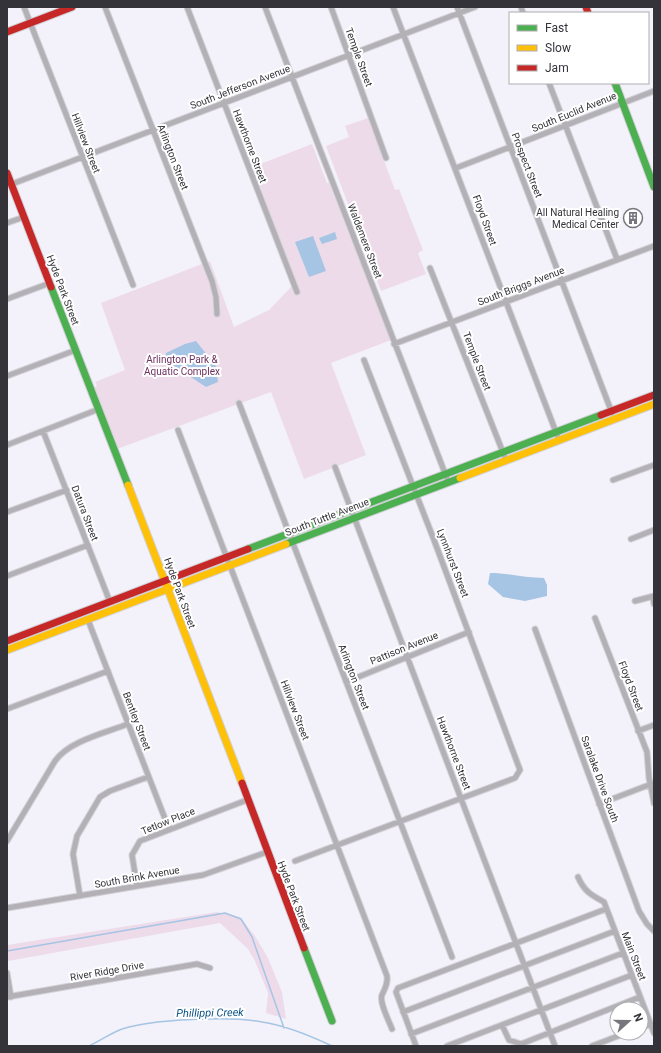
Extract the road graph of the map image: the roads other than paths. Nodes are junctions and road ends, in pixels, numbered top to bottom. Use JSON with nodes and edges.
{"nodes":[{"id":1,"x":24,"y":7,"type":"edge"},
{"id":2,"x":72,"y":7,"type":"edge"},
{"id":3,"x":105,"y":7,"type":"edge"},
{"id":4,"x":187,"y":7,"type":"edge"},
{"id":5,"x":265,"y":7,"type":"edge"},
{"id":6,"x":331,"y":7,"type":"edge"},
{"id":7,"x":393,"y":7,"type":"edge"},
{"id":8,"x":457,"y":7,"type":"edge"},
{"id":9,"x":476,"y":7,"type":"edge"},
{"id":10,"x":459,"y":13,"type":"junction"},
{"id":11,"x":30,"y":23,"type":"junction"},
{"id":12,"x":7,"y":32,"type":"edge"},
{"id":13,"x":404,"y":34,"type":"junction"},
{"id":14,"x":349,"y":55,"type":"junction"},
{"id":15,"x":292,"y":77,"type":"junction"},
{"id":16,"x":549,"y":84,"type":"edge"},
{"id":17,"x":615,"y":84,"type":"edge"},
{"id":18,"x":654,"y":91,"type":"edge"},
{"id":19,"x":224,"y":102,"type":"junction"},
{"id":20,"x":622,"y":103,"type":"junction"},
{"id":21,"x":566,"y":126,"type":"junction"},
{"id":22,"x":153,"y":130,"type":"junction"},
{"id":23,"x":511,"y":147,"type":"junction"},
{"id":24,"x":82,"y":157,"type":"junction"},
{"id":25,"x":386,"y":158,"type":"dead end"},
{"id":26,"x":456,"y":168,"type":"junction"},
{"id":27,"x":7,"y":173,"type":"edge"},
{"id":28,"x":12,"y":184,"type":"junction"},
{"id":29,"x":654,"y":187,"type":"edge"},
{"id":30,"x":24,"y":217,"type":"junction"},
{"id":31,"x":7,"y":223,"type":"edge"},
{"id":32,"x":654,"y":246,"type":"edge"},
{"id":33,"x":617,"y":259,"type":"junction"},
{"id":34,"x":430,"y":268,"type":"dead end"},
{"id":35,"x":562,"y":281,"type":"junction"},
{"id":36,"x":50,"y":283,"type":"junction"},
{"id":37,"x":133,"y":285,"type":"dead end"},
{"id":38,"x":297,"y":292,"type":"dead end"},
{"id":39,"x":7,"y":299,"type":"edge"},
{"id":40,"x":505,"y":302,"type":"junction"},
{"id":41,"x":217,"y":314,"type":"dead end"},
{"id":42,"x":452,"y":323,"type":"junction"},
{"id":43,"x":394,"y":344,"type":"junction"},
{"id":44,"x":76,"y":350,"type":"junction"},
{"id":45,"x":364,"y":360,"type":"dead end"},
{"id":46,"x":7,"y":376,"type":"edge"},
{"id":47,"x":654,"y":395,"type":"edge"},
{"id":48,"x":239,"y":403,"type":"dead end"},
{"id":49,"x":654,"y":404,"type":"edge"},
{"id":50,"x":99,"y":409,"type":"junction"},
{"id":51,"x":611,"y":411,"type":"junction"},
{"id":52,"x":614,"y":419,"type":"junction"},
{"id":53,"x":178,"y":430,"type":"dead end"},
{"id":54,"x":43,"y":431,"type":"junction"},
{"id":55,"x":557,"y":436,"type":"junction"},
{"id":56,"x":7,"y":445,"type":"edge"},
{"id":57,"x":503,"y":452,"type":"junction"},
{"id":58,"x":506,"y":460,"type":"junction"},
{"id":59,"x":654,"y":465,"type":"edge"},
{"id":60,"x":335,"y":467,"type":"dead end"},
{"id":61,"x":446,"y":474,"type":"junction"},
{"id":62,"x":613,"y":480,"type":"dead end"},
{"id":63,"x":448,"y":482,"type":"junction"},
{"id":64,"x":414,"y":487,"type":"junction"},
{"id":65,"x":67,"y":490,"type":"junction"},
{"id":66,"x":416,"y":494,"type":"junction"},
{"id":67,"x":351,"y":510,"type":"junction"},
{"id":68,"x":7,"y":512,"type":"edge"},
{"id":69,"x":354,"y":518,"type":"junction"},
{"id":70,"x":654,"y":530,"type":"edge"},
{"id":71,"x":289,"y":533,"type":"junction"},
{"id":72,"x":631,"y":539,"type":"dead end"},
{"id":73,"x":292,"y":541,"type":"junction"},
{"id":74,"x":88,"y":545,"type":"junction"},
{"id":75,"x":227,"y":557,"type":"junction"},
{"id":76,"x":230,"y":565,"type":"junction"},
{"id":77,"x":7,"y":576,"type":"edge"},
{"id":78,"x":165,"y":581,"type":"junction"},
{"id":79,"x":168,"y":589,"type":"junction"},
{"id":80,"x":654,"y":597,"type":"edge"},
{"id":81,"x":635,"y":601,"type":"dead end"},
{"id":82,"x":110,"y":602,"type":"junction"},
{"id":83,"x":654,"y":604,"type":"edge"},
{"id":84,"x":595,"y":618,"type":"dead end"},
{"id":85,"x":88,"y":620,"type":"junction"},
{"id":86,"x":535,"y":629,"type":"dead end"},
{"id":87,"x":469,"y":632,"type":"junction"},
{"id":88,"x":7,"y":641,"type":"edge"},
{"id":89,"x":7,"y":650,"type":"edge"},
{"id":90,"x":407,"y":657,"type":"junction"},
{"id":91,"x":108,"y":671,"type":"junction"},
{"id":92,"x":346,"y":682,"type":"junction"},
{"id":93,"x":7,"y":709,"type":"edge"},
{"id":94,"x":128,"y":724,"type":"junction"},
{"id":95,"x":654,"y":725,"type":"edge"},
{"id":96,"x":638,"y":731,"type":"junction"},
{"id":97,"x":148,"y":778,"type":"junction"},
{"id":98,"x":652,"y":784,"type":"edge"},
{"id":99,"x":461,"y":797,"type":"junction"},
{"id":100,"x":247,"y":800,"type":"junction"},
{"id":101,"x":654,"y":803,"type":"edge"},
{"id":102,"x":599,"y":804,"type":"junction"},
{"id":103,"x":399,"y":822,"type":"junction"},
{"id":104,"x":169,"y":829,"type":"junction"},
{"id":105,"x":7,"y":841,"type":"edge"},
{"id":106,"x":337,"y":845,"type":"junction"},
{"id":107,"x":267,"y":852,"type":"junction"},
{"id":108,"x":295,"y":861,"type":"dead end"},
{"id":109,"x":578,"y":877,"type":"dead end"},
{"id":110,"x":137,"y":886,"type":"junction"},
{"id":111,"x":80,"y":896,"type":"junction"},
{"id":112,"x":7,"y":908,"type":"edge"},
{"id":113,"x":606,"y":908,"type":"junction"},
{"id":114,"x":615,"y":931,"type":"junction"},
{"id":115,"x":654,"y":931,"type":"edge"},
{"id":116,"x":516,"y":944,"type":"junction"},
{"id":117,"x":623,"y":953,"type":"junction"},
{"id":118,"x":452,"y":957,"type":"dead end"},
{"id":119,"x":525,"y":966,"type":"junction"},
{"id":120,"x":210,"y":968,"type":"dead end"},
{"id":121,"x":7,"y":973,"type":"edge"},
{"id":122,"x":632,"y":975,"type":"junction"},
{"id":123,"x":533,"y":988,"type":"junction"},
{"id":124,"x":9,"y":997,"type":"edge"},
{"id":125,"x":640,"y":997,"type":"junction"},
{"id":126,"x":542,"y":1010,"type":"junction"},
{"id":127,"x":403,"y":1012,"type":"junction"},
{"id":128,"x":332,"y":1021,"type":"dead end"},
{"id":129,"x":651,"y":1024,"type":"joint"},
{"id":130,"x":502,"y":1025,"type":"junction"},
{"id":131,"x":392,"y":1029,"type":"dead end"},
{"id":132,"x":550,"y":1033,"type":"junction"},
{"id":133,"x":654,"y":1033,"type":"edge"},
{"id":134,"x":411,"y":1034,"type":"junction"},
{"id":135,"x":609,"y":1040,"type":"edge"},
{"id":136,"x":416,"y":1046,"type":"edge"},
{"id":137,"x":447,"y":1046,"type":"edge"},
{"id":138,"x":556,"y":1046,"type":"edge"},
{"id":139,"x":592,"y":1046,"type":"edge"}],
"edges":[{"from":1,"to":11,"type":"street","name":"Hillview Street"},
{"from":2,"to":11,"type":"main road"},
{"from":3,"to":22,"type":"street","name":"Arlington Street"},
{"from":4,"to":19,"type":"street","name":"Hawthorne Street"},
{"from":5,"to":15,"type":"street","name":"Waldemere Street"},
{"from":6,"to":14,"type":"street","name":"Temple Street"},
{"from":7,"to":13,"type":"street","name":"Floyd Street"},
{"from":8,"to":10,"type":"street","name":"Prospect Street"},
{"from":9,"to":10,"type":"street","name":"South Jefferson Avenue"},
{"from":10,"to":13,"type":"street","name":"South Jefferson Avenue"},
{"from":10,"to":23,"type":"street","name":"Prospect Street"},
{"from":11,"to":12,"type":"main road"},
{"from":11,"to":24,"type":"street","name":"Hillview Street"},
{"from":13,"to":14,"type":"street","name":"South Jefferson Avenue"},
{"from":13,"to":26,"type":"street","name":"Floyd Street"},
{"from":14,"to":15,"type":"street","name":"South Jefferson Avenue"},
{"from":14,"to":25,"type":"street","name":"Temple Street"},
{"from":15,"to":19,"type":"street","name":"South Jefferson Avenue"},
{"from":15,"to":43,"type":"street","name":"Waldemere Street"},
{"from":16,"to":21,"type":"street"},
{"from":17,"to":20,"type":"main road"},
{"from":18,"to":20,"type":"street","name":"South Euclid Avenue"},
{"from":19,"to":22,"type":"street","name":"South Jefferson Avenue"},
{"from":19,"to":38,"type":"street","name":"Hawthorne Street"},
{"from":20,"to":21,"type":"street","name":"South Euclid Avenue"},
{"from":20,"to":29,"type":"main road"},
{"from":21,"to":23,"type":"street","name":"South Euclid Avenue"},
{"from":21,"to":33,"type":"street"},
{"from":22,"to":24,"type":"street","name":"South Jefferson Avenue"},
{"from":22,"to":41,"type":"street","name":"Arlington Street"},
{"from":23,"to":26,"type":"street","name":"South Euclid Avenue"},
{"from":23,"to":35,"type":"street","name":"Prospect Street"},
{"from":24,"to":28,"type":"street","name":"South Jefferson Avenue"},
{"from":24,"to":37,"type":"street","name":"Hillview Street"},
{"from":26,"to":40,"type":"street","name":"Floyd Street"},
{"from":27,"to":28,"type":"main road","name":"Hyde Park Street"},
{"from":28,"to":30,"type":"main road","name":"Hyde Park Street"},
{"from":30,"to":31,"type":"street"},
{"from":30,"to":36,"type":"main road","name":"Hyde Park Street"},
{"from":32,"to":33,"type":"street","name":"South Briggs Avenue"},
{"from":33,"to":35,"type":"street","name":"South Briggs Avenue"},
{"from":34,"to":42,"type":"street","name":"Temple Street"},
{"from":35,"to":40,"type":"street","name":"South Briggs Avenue"},
{"from":35,"to":51,"type":"street","name":"Prospect Street"},
{"from":36,"to":39,"type":"street"},
{"from":36,"to":44,"type":"main road","name":"Hyde Park Street"},
{"from":40,"to":42,"type":"street","name":"South Briggs Avenue"},
{"from":40,"to":55,"type":"street","name":"Floyd Street"},
{"from":42,"to":43,"type":"street","name":"South Briggs Avenue"},
{"from":42,"to":57,"type":"street","name":"Temple Street"},
{"from":43,"to":61,"type":"street","name":"Waldemere Street"},
{"from":44,"to":46,"type":"street"},
{"from":44,"to":50,"type":"main road","name":"Hyde Park Street"},
{"from":45,"to":64,"type":"street","name":"Lynnhurst Street"},
{"from":47,"to":51,"type":"main road","name":"South Tuttle Avenue"},
{"from":48,"to":71,"type":"street","name":"Arlington Street"},
{"from":49,"to":52,"type":"main road","name":"South Tuttle Avenue"},
{"from":50,"to":54,"type":"street"},
{"from":50,"to":78,"type":"main road","name":"Hyde Park Street"},
{"from":51,"to":52,"type":"street","name":"Prospect Street"},
{"from":51,"to":55,"type":"main road","name":"South Tuttle Avenue"},
{"from":52,"to":55,"type":"main road","name":"South Tuttle Avenue"},
{"from":53,"to":75,"type":"street","name":"Hillview Street"},
{"from":54,"to":56,"type":"street"},
{"from":54,"to":65,"type":"street","name":"Datura Street"},
{"from":55,"to":57,"type":"main road","name":"South Tuttle Avenue"},
{"from":55,"to":58,"type":"main road","name":"South Tuttle Avenue"},
{"from":57,"to":58,"type":"street","name":"Temple Street"},
{"from":57,"to":61,"type":"main road","name":"South Tuttle Avenue"},
{"from":58,"to":63,"type":"main road","name":"South Tuttle Avenue"},
{"from":59,"to":62,"type":"street"},
{"from":60,"to":67,"type":"street","name":"Hawthorne Street"},
{"from":61,"to":63,"type":"street","name":"Waldemere Street"},
{"from":61,"to":64,"type":"main road","name":"South Tuttle Avenue"},
{"from":63,"to":66,"type":"main road","name":"South Tuttle Avenue"},
{"from":64,"to":66,"type":"street","name":"Lynnhurst Street"},
{"from":64,"to":67,"type":"main road","name":"South Tuttle Avenue"},
{"from":65,"to":68,"type":"street"},
{"from":65,"to":74,"type":"street","name":"Datura Street"},
{"from":66,"to":69,"type":"main road","name":"South Tuttle Avenue"},
{"from":66,"to":87,"type":"street","name":"Lynnhurst Street"},
{"from":67,"to":69,"type":"street","name":"Hawthorne Street"},
{"from":67,"to":71,"type":"main road","name":"South Tuttle Avenue"},
{"from":69,"to":73,"type":"main road","name":"South Tuttle Avenue"},
{"from":69,"to":90,"type":"street","name":"Hawthorne Street"},
{"from":70,"to":72,"type":"street"},
{"from":71,"to":73,"type":"street","name":"Arlington Street"},
{"from":71,"to":75,"type":"main road","name":"South Tuttle Avenue"},
{"from":73,"to":76,"type":"main road","name":"South Tuttle Avenue"},
{"from":73,"to":92,"type":"street","name":"Arlington Street"},
{"from":74,"to":77,"type":"street"},
{"from":74,"to":82,"type":"street","name":"Datura Street"},
{"from":75,"to":76,"type":"street","name":"Hillview Street"},
{"from":75,"to":78,"type":"main road","name":"South Tuttle Avenue"},
{"from":76,"to":79,"type":"main road","name":"South Tuttle Avenue"},
{"from":76,"to":106,"type":"street","name":"Hillview Street"},
{"from":78,"to":79,"type":"main road","name":"Hyde Park Street"},
{"from":78,"to":82,"type":"main road","name":"South Tuttle Avenue"},
{"from":79,"to":85,"type":"main road","name":"South Tuttle Avenue"},
{"from":79,"to":100,"type":"main road","name":"Hyde Park Street"},
{"from":80,"to":81,"type":"street"},
{"from":80,"to":83,"type":"street"},
{"from":82,"to":88,"type":"main road","name":"South Tuttle Avenue"},
{"from":84,"to":96,"type":"street","name":"Floyd Street"},
{"from":85,"to":89,"type":"main road","name":"South Tuttle Avenue"},
{"from":85,"to":91,"type":"street","name":"Bentley Street"},
{"from":86,"to":102,"type":"street","name":"Saralake Drive South"},
{"from":87,"to":90,"type":"street","name":"Pattison Avenue"},
{"from":87,"to":99,"type":"street","name":"Lynnhurst Street"},
{"from":90,"to":92,"type":"street","name":"Pattison Avenue"},
{"from":90,"to":99,"type":"street","name":"Hawthorne Street"},
{"from":91,"to":93,"type":"street"},
{"from":91,"to":94,"type":"street","name":"Bentley Street"},
{"from":92,"to":103,"type":"street","name":"Arlington Street"},
{"from":94,"to":97,"type":"street","name":"Bentley Street"},
{"from":94,"to":105,"type":"street"},
{"from":95,"to":96,"type":"street"},
{"from":96,"to":98,"type":"street","name":"Floyd Street"},
{"from":97,"to":104,"type":"street","name":"Bentley Street"},
{"from":97,"to":111,"type":"street"},
{"from":98,"to":101,"type":"street","name":"Floyd Street"},
{"from":98,"to":102,"type":"street"},
{"from":99,"to":103,"type":"street"},
{"from":99,"to":116,"type":"street","name":"Hawthorne Street"},
{"from":100,"to":104,"type":"street","name":"Tetlow Place"},
{"from":100,"to":107,"type":"main road","name":"Hyde Park Street"},
{"from":102,"to":115,"type":"street","name":"Saralake Drive South"},
{"from":103,"to":106,"type":"street"},
{"from":103,"to":118,"type":"street","name":"Arlington Street"},
{"from":104,"to":110,"type":"street","name":"Tetlow Place"},
{"from":106,"to":108,"type":"street"},
{"from":106,"to":131,"type":"street","name":"Hillview Street"},
{"from":107,"to":110,"type":"street","name":"South Brink Avenue"},
{"from":107,"to":128,"type":"main road","name":"Hyde Park Street"},
{"from":109,"to":113,"type":"street"},
{"from":110,"to":111,"type":"street","name":"South Brink Avenue"},
{"from":111,"to":112,"type":"street","name":"South Brink Avenue"},
{"from":113,"to":114,"type":"street","name":"Main Street"},
{"from":113,"to":116,"type":"street"},
{"from":114,"to":117,"type":"street","name":"Main Street"},
{"from":114,"to":119,"type":"street"},
{"from":116,"to":119,"type":"street","name":"Hawthorne Street"},
{"from":116,"to":127,"type":"street"},
{"from":117,"to":122,"type":"street","name":"Main Street"},
{"from":117,"to":123,"type":"street"},
{"from":119,"to":123,"type":"street","name":"Hawthorne Street"},
{"from":119,"to":127,"type":"street"},
{"from":120,"to":124,"type":"street","name":"River Ridge Drive"},
{"from":121,"to":124,"type":"street"},
{"from":122,"to":125,"type":"street","name":"Main Street"},
{"from":122,"to":126,"type":"street"},
{"from":123,"to":126,"type":"street","name":"Hawthorne Street"},
{"from":123,"to":134,"type":"street"},
{"from":125,"to":129,"type":"street","name":"Main Street"},
{"from":125,"to":132,"type":"street"},
{"from":126,"to":130,"type":"street"},
{"from":126,"to":132,"type":"street","name":"Hawthorne Street"},
{"from":127,"to":134,"type":"street"},
{"from":129,"to":133,"type":"street","name":"Main Street"},
{"from":130,"to":132,"type":"street"},
{"from":130,"to":137,"type":"street"},
{"from":132,"to":138,"type":"street","name":"Hawthorne Street"},
{"from":134,"to":136,"type":"street"},
{"from":135,"to":139,"type":"street"}]}
